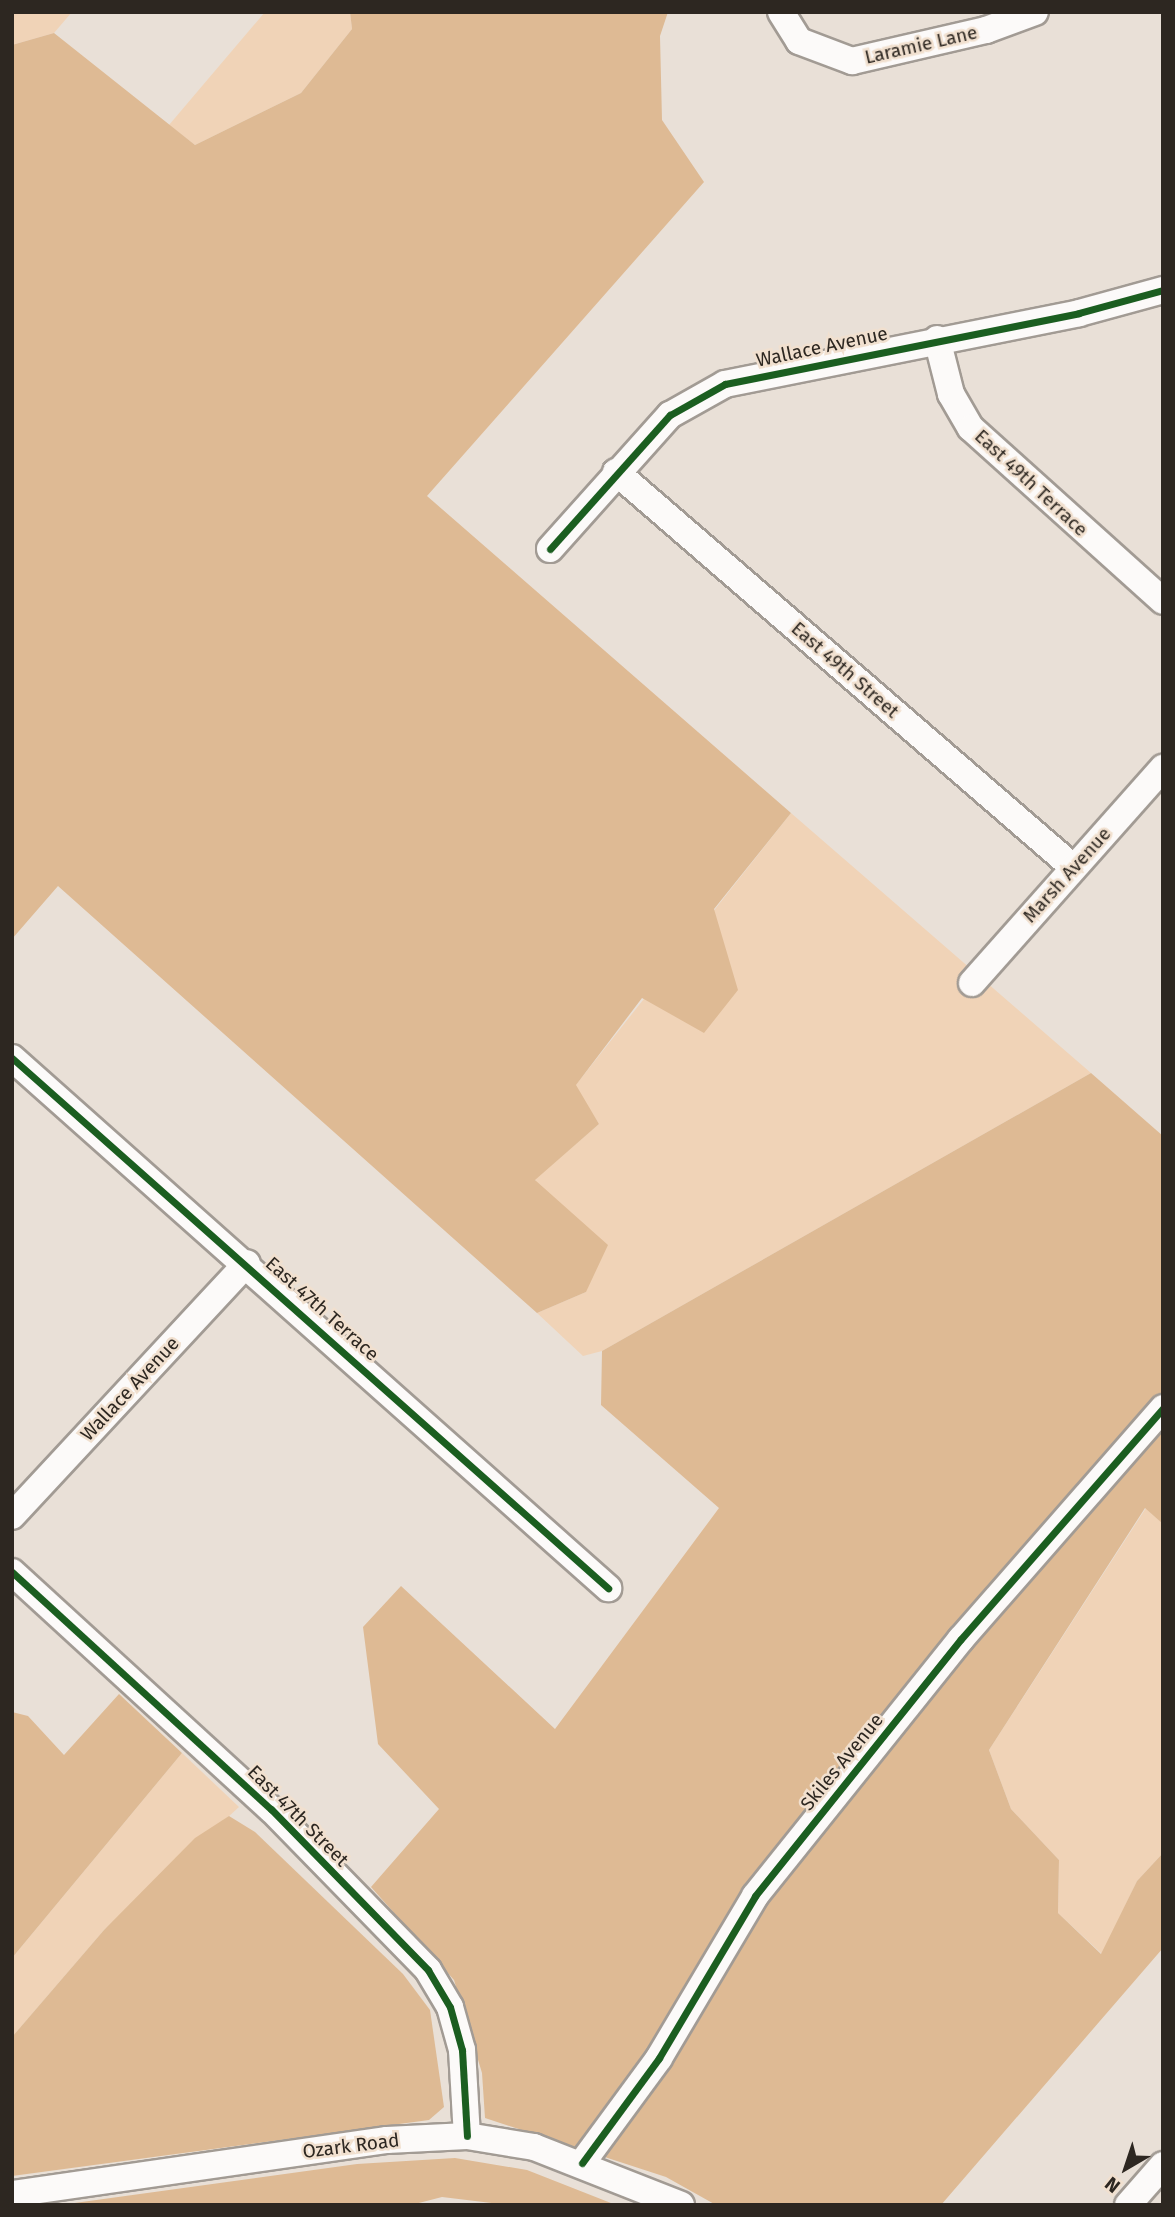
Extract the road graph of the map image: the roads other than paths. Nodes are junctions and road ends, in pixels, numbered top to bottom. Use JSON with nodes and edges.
{"nodes":[{"id":1,"x":781,"y":12,"type":"edge"},
{"id":2,"x":1035,"y":12,"type":"edge"},
{"id":3,"x":1163,"y":290,"type":"edge"},
{"id":4,"x":937,"y":339,"type":"junction"},
{"id":5,"x":616,"y":472,"type":"junction"},
{"id":6,"x":550,"y":549,"type":"dead end"},
{"id":7,"x":1163,"y":601,"type":"edge"},
{"id":8,"x":1163,"y":768,"type":"edge"},
{"id":9,"x":1074,"y":868,"type":"junction"},
{"id":10,"x":972,"y":983,"type":"dead end"},
{"id":11,"x":12,"y":1058,"type":"edge"},
{"id":12,"x":247,"y":1263,"type":"junction"},
{"id":13,"x":1163,"y":1408,"type":"edge"},
{"id":14,"x":12,"y":1516,"type":"edge"},
{"id":15,"x":12,"y":1572,"type":"edge"},
{"id":16,"x":608,"y":1588,"type":"dead end"},
{"id":17,"x":467,"y":2136,"type":"junction"},
{"id":18,"x":582,"y":2163,"type":"junction"},
{"id":19,"x":1163,"y":2165,"type":"edge"},
{"id":20,"x":12,"y":2194,"type":"edge"},
{"id":21,"x":681,"y":2205,"type":"edge"},
{"id":22,"x":1128,"y":2205,"type":"edge"}],
"edges":[{"from":1,"to":2,"type":"street","name":"Laramie Lane"},
{"from":3,"to":4,"type":"street","name":"Wallace Avenue"},
{"from":4,"to":5,"type":"street","name":"Wallace Avenue"},
{"from":4,"to":7,"type":"street","name":"East 49th Terrace"},
{"from":5,"to":6,"type":"street","name":"Wallace Avenue"},
{"from":5,"to":9,"type":"street","name":"East 49th Street"},
{"from":8,"to":9,"type":"street","name":"Marsh Avenue"},
{"from":9,"to":10,"type":"street","name":"Marsh Avenue"},
{"from":11,"to":12,"type":"street","name":"East 47th Terrace"},
{"from":12,"to":14,"type":"street","name":"Wallace Avenue"},
{"from":12,"to":16,"type":"street","name":"East 47th Terrace"},
{"from":13,"to":18,"type":"street","name":"Skiles Avenue"},
{"from":15,"to":17,"type":"street","name":"East 47th Street"},
{"from":17,"to":18,"type":"street","name":"Ozark Road"},
{"from":17,"to":20,"type":"street","name":"Ozark Road"},
{"from":18,"to":21,"type":"street","name":"Ozark Road"},
{"from":19,"to":22,"type":"street"}]}
